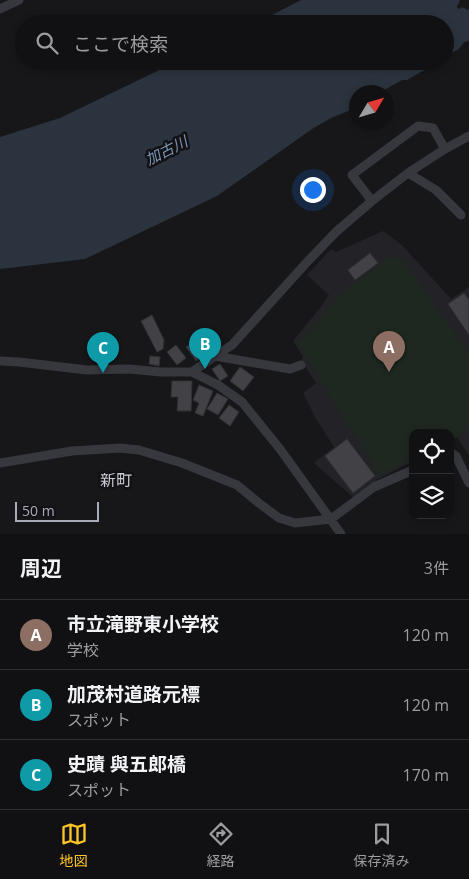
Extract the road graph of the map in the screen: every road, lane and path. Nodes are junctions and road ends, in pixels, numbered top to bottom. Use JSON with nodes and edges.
{"nodes":[{"id":1,"x":18,"y":0,"type":"edge"},
{"id":2,"x":0,"y":9,"type":"edge"},
{"id":3,"x":469,"y":136,"type":"edge"},
{"id":4,"x":445,"y":149,"type":"junction"},
{"id":5,"x":408,"y":173,"type":"junction"},
{"id":6,"x":372,"y":201,"type":"junction"},
{"id":7,"x":461,"y":215,"type":"dead end"},
{"id":8,"x":215,"y":356,"type":"junction"},
{"id":9,"x":0,"y":361,"type":"edge"},
{"id":10,"x":301,"y":365,"type":"dead end"},
{"id":11,"x":192,"y":372,"type":"junction"},
{"id":12,"x":454,"y":455,"type":"edge"},
{"id":13,"x":0,"y":463,"type":"edge"},
{"id":14,"x":409,"y":472,"type":"edge"},
{"id":15,"x":469,"y":483,"type":"edge"},
{"id":16,"x":330,"y":519,"type":"junction"},
{"id":17,"x":341,"y":534,"type":"edge"}],
"edges":[{"from":1,"to":2,"type":"street"},
{"from":3,"to":4,"type":"street"},
{"from":4,"to":5,"type":"street"},
{"from":4,"to":6,"type":"street"},
{"from":5,"to":6,"type":"street"},
{"from":5,"to":7,"type":"street"},
{"from":6,"to":8,"type":"street"},
{"from":8,"to":10,"type":"street"},
{"from":8,"to":11,"type":"street"},
{"from":9,"to":11,"type":"street"},
{"from":11,"to":16,"type":"street"},
{"from":12,"to":15,"type":"street"},
{"from":13,"to":16,"type":"street"},
{"from":14,"to":16,"type":"street"},
{"from":16,"to":17,"type":"street"}]}
